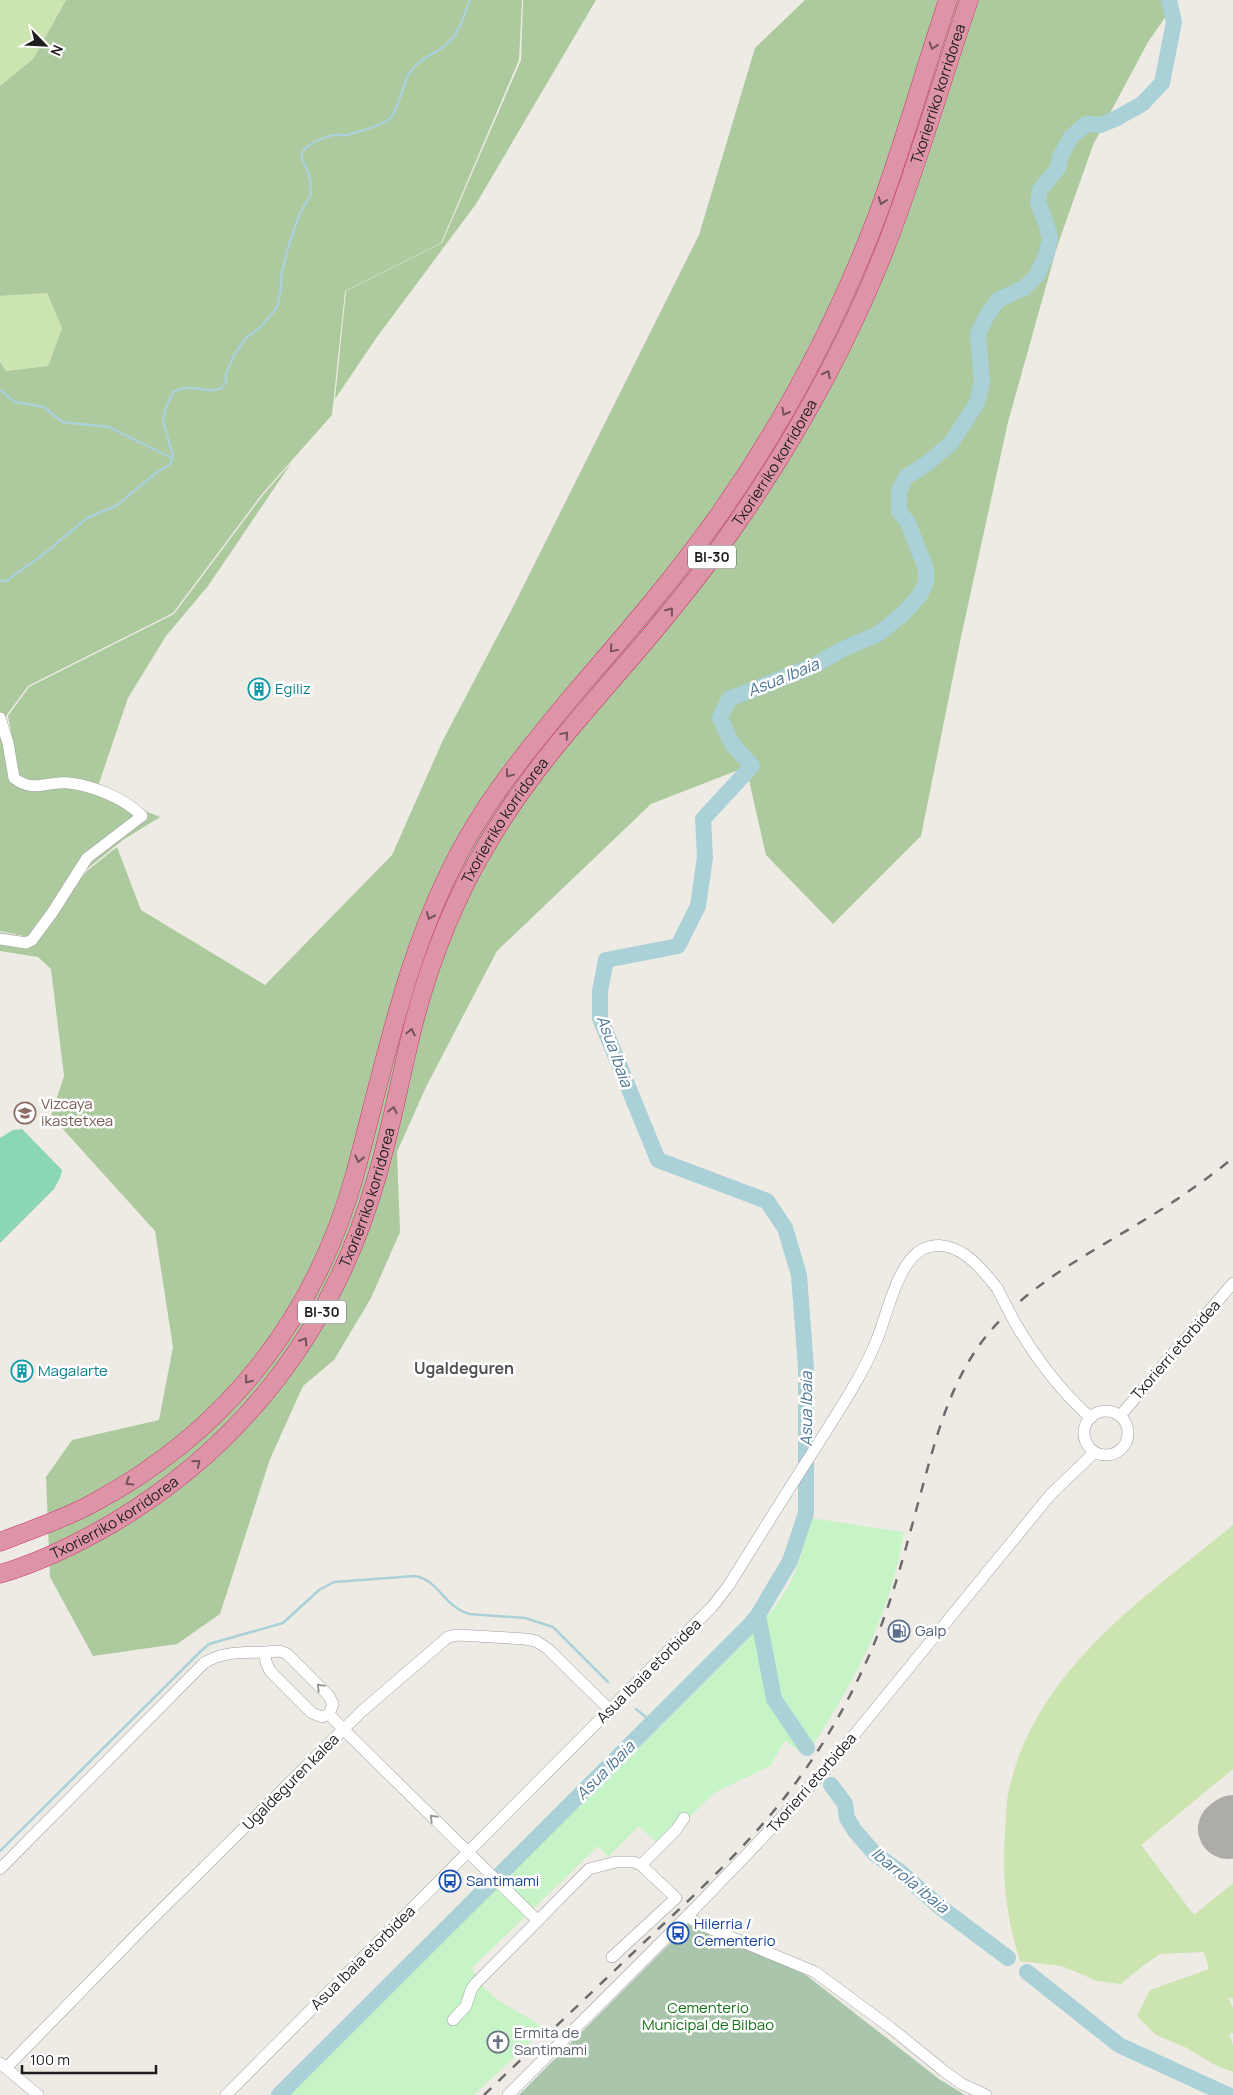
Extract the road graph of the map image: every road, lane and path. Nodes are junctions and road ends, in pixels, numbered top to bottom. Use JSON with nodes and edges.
{"nodes":[{"id":1,"x":948,"y":0,"type":"edge"},
{"id":2,"x":969,"y":0,"type":"edge"},
{"id":3,"x":0,"y":718,"type":"edge"},
{"id":4,"x":0,"y":939,"type":"edge"},
{"id":5,"x":1233,"y":1283,"type":"edge"},
{"id":6,"x":1120,"y":1416,"type":"junction"},
{"id":7,"x":1091,"y":1418,"type":"junction"},
{"id":8,"x":1095,"y":1452,"type":"junction"},
{"id":9,"x":0,"y":1542,"type":"edge"},
{"id":10,"x":2,"y":1574,"type":"edge"},
{"id":11,"x":265,"y":1652,"type":"junction"},
{"id":12,"x":610,"y":1710,"type":"junction"},
{"id":13,"x":329,"y":1714,"type":"junction"},
{"id":14,"x":343,"y":1729,"type":"junction"},
{"id":15,"x":684,"y":1818,"type":"dead end"},
{"id":16,"x":468,"y":1852,"type":"junction"},
{"id":17,"x":641,"y":1865,"type":"junction"},
{"id":18,"x":0,"y":1869,"type":"edge"},
{"id":19,"x":688,"y":1916,"type":"junction"},
{"id":20,"x":537,"y":1920,"type":"junction"},
{"id":21,"x":612,"y":1957,"type":"dead end"},
{"id":22,"x":452,"y":2020,"type":"dead end"},
{"id":23,"x":3,"y":2066,"type":"edge"},
{"id":24,"x":38,"y":2095,"type":"edge"},
{"id":25,"x":226,"y":2095,"type":"edge"},
{"id":26,"x":508,"y":2095,"type":"edge"},
{"id":27,"x":986,"y":2095,"type":"edge"}],
"edges":[{"from":1,"to":9,"type":"highway","name":"Txorierriko korridorea","number":"BI-30","one_way":true},
{"from":10,"to":2,"type":"highway","name":"Txorierriko korridorea","number":"BI-30","one_way":true},
{"from":3,"to":4,"type":"street"},
{"from":5,"to":6,"type":"street","name":"Txorierri etorbidea"},
{"from":6,"to":7,"type":"street"},
{"from":6,"to":8,"type":"street"},
{"from":7,"to":8,"type":"street"},
{"from":7,"to":12,"type":"street","name":"Asua Ibaia etorbidea","bridge":true},
{"from":8,"to":19,"type":"street","name":"Txorierri etorbidea"},
{"from":11,"to":13,"type":"street"},
{"from":13,"to":11,"type":"street","one_way":true},
{"from":11,"to":18,"type":"street"},
{"from":12,"to":14,"type":"street","name":"Ugaldeguren kalea"},
{"from":12,"to":16,"type":"street","name":"Asua Ibaia etorbidea"},
{"from":13,"to":14,"type":"street"},
{"from":16,"to":14,"type":"street","one_way":true},
{"from":14,"to":23,"type":"street","name":"Ugaldeguren kalea"},
{"from":15,"to":17,"type":"street"},
{"from":16,"to":20,"type":"street"},
{"from":16,"to":25,"type":"street","name":"Asua Ibaia etorbidea"},
{"from":17,"to":20,"type":"street"},
{"from":17,"to":21,"type":"street"},
{"from":19,"to":26,"type":"street","name":"Txorierri etorbidea"},
{"from":19,"to":27,"type":"street"},
{"from":20,"to":22,"type":"street"},
{"from":23,"to":24,"type":"street"}]}
